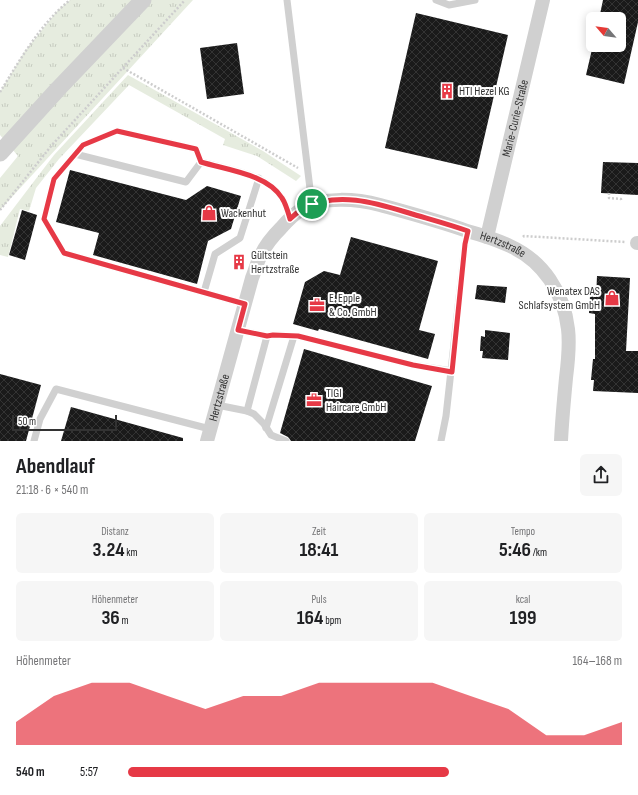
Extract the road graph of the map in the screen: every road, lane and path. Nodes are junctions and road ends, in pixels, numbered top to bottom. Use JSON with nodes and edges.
{"nodes":[{"id":1,"x":70,"y":0,"type":"edge"},
{"id":2,"x":143,"y":0,"type":"edge"},
{"id":3,"x":186,"y":0,"type":"edge"},
{"id":4,"x":287,"y":0,"type":"edge"},
{"id":5,"x":436,"y":0,"type":"edge"},
{"id":6,"x":475,"y":0,"type":"edge"},
{"id":7,"x":543,"y":0,"type":"edge"},
{"id":8,"x":123,"y":68,"type":"junction"},
{"id":9,"x":0,"y":92,"type":"edge"},
{"id":10,"x":0,"y":153,"type":"edge"},
{"id":11,"x":75,"y":154,"type":"junction"},
{"id":12,"x":201,"y":162,"type":"junction"},
{"id":13,"x":308,"y":174,"type":"junction"},
{"id":14,"x":258,"y":178,"type":"junction"},
{"id":15,"x":609,"y":194,"type":"dead end"},
{"id":16,"x":621,"y":201,"type":"dead end"},
{"id":17,"x":312,"y":204,"type":"junction"},
{"id":18,"x":0,"y":210,"type":"edge"},
{"id":19,"x":290,"y":219,"type":"junction"},
{"id":20,"x":468,"y":231,"type":"junction"},
{"id":21,"x":487,"y":237,"type":"junction"},
{"id":22,"x":637,"y":243,"type":"edge"},
{"id":23,"x":512,"y":246,"type":"junction"},
{"id":24,"x":204,"y":292,"type":"junction"},
{"id":25,"x":245,"y":304,"type":"junction"},
{"id":26,"x":238,"y":330,"type":"junction"},
{"id":27,"x":267,"y":336,"type":"junction"},
{"id":28,"x":294,"y":336,"type":"junction"},
{"id":29,"x":452,"y":372,"type":"junction"},
{"id":30,"x":217,"y":405,"type":"junction"},
{"id":31,"x":247,"y":411,"type":"junction"},
{"id":32,"x":266,"y":428,"type":"junction"},
{"id":33,"x":208,"y":435,"type":"edge"},
{"id":34,"x":34,"y":441,"type":"edge"},
{"id":35,"x":286,"y":441,"type":"edge"},
{"id":36,"x":441,"y":441,"type":"edge"},
{"id":37,"x":561,"y":441,"type":"edge"}],
"edges":[{"from":1,"to":9,"type":"path"},
{"from":2,"to":10,"type":"street"},
{"from":3,"to":8,"type":"path"},
{"from":4,"to":13,"type":"lane"},
{"from":5,"to":6,"type":"lane"},
{"from":7,"to":21,"type":"street","name":"Marie-Curie-Straße"},
{"from":8,"to":13,"type":"path"},
{"from":8,"to":18,"type":"path"},
{"from":11,"to":12,"type":"lane"},
{"from":11,"to":12,"type":"lane"},
{"from":11,"to":24,"type":"lane"},
{"from":12,"to":14,"type":"lane"},
{"from":13,"to":17,"type":"lane"},
{"from":14,"to":19,"type":"lane"},
{"from":14,"to":24,"type":"lane"},
{"from":15,"to":16,"type":"path"},
{"from":17,"to":19,"type":"street","name":"Hertzstraße"},
{"from":17,"to":20,"type":"street","name":"Hertzstraße"},
{"from":19,"to":25,"type":"street","name":"Hertzstraße"},
{"from":20,"to":21,"type":"street","name":"Hertzstraße"},
{"from":20,"to":29,"type":"lane"},
{"from":21,"to":23,"type":"street","name":"Hertzstraße"},
{"from":22,"to":23,"type":"path"},
{"from":23,"to":37,"type":"street","name":"Hertzstraße"},
{"from":24,"to":25,"type":"lane"},
{"from":25,"to":26,"type":"street","name":"Hertzstraße"},
{"from":26,"to":27,"type":"lane"},
{"from":26,"to":30,"type":"street","name":"Hertzstraße"},
{"from":27,"to":28,"type":"lane"},
{"from":27,"to":31,"type":"lane"},
{"from":28,"to":29,"type":"lane"},
{"from":28,"to":32,"type":"lane"},
{"from":29,"to":36,"type":"lane"},
{"from":30,"to":31,"type":"lane"},
{"from":30,"to":33,"type":"street","name":"Hertzstraße"},
{"from":31,"to":32,"type":"lane"},
{"from":32,"to":35,"type":"lane"},
{"from":33,"to":34,"type":"lane"}]}
